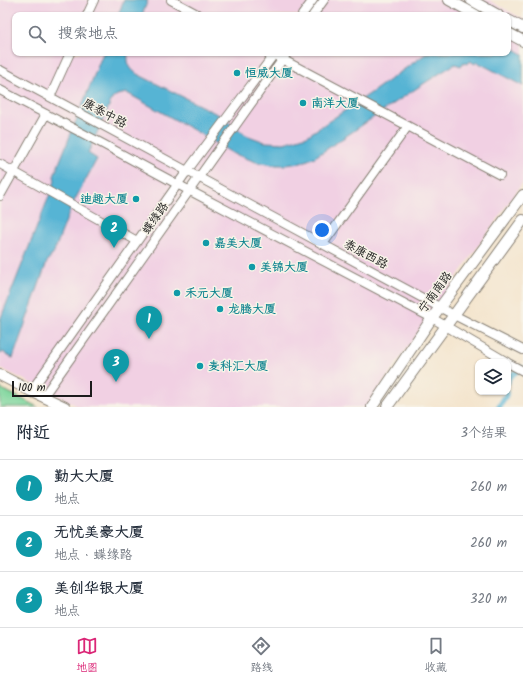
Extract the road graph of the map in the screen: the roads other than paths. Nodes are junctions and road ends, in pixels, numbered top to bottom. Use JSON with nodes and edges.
{"nodes":[{"id":1,"x":94,"y":0,"type":"edge"},
{"id":2,"x":171,"y":0,"type":"edge"},
{"id":3,"x":313,"y":0,"type":"edge"},
{"id":4,"x":324,"y":0,"type":"edge"},
{"id":5,"x":449,"y":0,"type":"edge"},
{"id":6,"x":471,"y":0,"type":"edge"},
{"id":7,"x":88,"y":12,"type":"edge"},
{"id":8,"x":193,"y":12,"type":"edge"},
{"id":9,"x":304,"y":12,"type":"edge"},
{"id":10,"x":316,"y":12,"type":"edge"},
{"id":11,"x":471,"y":12,"type":"edge"},
{"id":12,"x":493,"y":12,"type":"edge"},
{"id":13,"x":511,"y":22,"type":"edge"},
{"id":14,"x":523,"y":28,"type":"edge"},
{"id":15,"x":511,"y":35,"type":"edge"},
{"id":16,"x":523,"y":42,"type":"edge"},
{"id":17,"x":69,"y":56,"type":"edge"},
{"id":18,"x":272,"y":56,"type":"edge"},
{"id":19,"x":285,"y":56,"type":"edge"},
{"id":20,"x":0,"y":70,"type":"edge"},
{"id":21,"x":0,"y":90,"type":"edge"},
{"id":22,"x":50,"y":97,"type":"junction"},
{"id":23,"x":46,"y":114,"type":"junction"},
{"id":24,"x":408,"y":126,"type":"junction"},
{"id":25,"x":0,"y":164,"type":"edge"},
{"id":26,"x":187,"y":171,"type":"junction"},
{"id":27,"x":13,"y":172,"type":"junction"},
{"id":28,"x":500,"y":175,"type":"dead end"},
{"id":29,"x":198,"y":177,"type":"junction"},
{"id":30,"x":177,"y":184,"type":"junction"},
{"id":31,"x":189,"y":190,"type":"junction"},
{"id":32,"x":523,"y":195,"type":"edge"},
{"id":33,"x":0,"y":196,"type":"edge"},
{"id":34,"x":523,"y":220,"type":"edge"},
{"id":35,"x":137,"y":241,"type":"junction"},
{"id":36,"x":323,"y":244,"type":"junction"},
{"id":37,"x":440,"y":307,"type":"junction"},
{"id":38,"x":454,"y":315,"type":"junction"},
{"id":39,"x":432,"y":318,"type":"junction"},
{"id":40,"x":446,"y":327,"type":"junction"},
{"id":41,"x":522,"y":350,"type":"edge"},
{"id":42,"x":502,"y":359,"type":"edge"},
{"id":43,"x":511,"y":364,"type":"edge"},
{"id":44,"x":523,"y":371,"type":"edge"},
{"id":45,"x":0,"y":375,"type":"edge"},
{"id":46,"x":0,"y":381,"type":"edge"},
{"id":47,"x":31,"y":391,"type":"junction"},
{"id":48,"x":42,"y":399,"type":"junction"},
{"id":49,"x":52,"y":407,"type":"edge"},
{"id":50,"x":65,"y":407,"type":"edge"},
{"id":51,"x":372,"y":407,"type":"edge"},
{"id":52,"x":387,"y":407,"type":"edge"}],
"edges":[{"from":1,"to":7,"type":"street"},
{"from":2,"to":8,"type":"street"},
{"from":3,"to":9,"type":"street"},
{"from":4,"to":10,"type":"street"},
{"from":5,"to":11,"type":"main road"},
{"from":6,"to":12,"type":"main road"},
{"from":13,"to":14,"type":"main road"},
{"from":15,"to":16,"type":"main road"},
{"from":17,"to":22,"type":"street"},
{"from":18,"to":26,"type":"street","name":"蝶缘路"},
{"from":19,"to":24,"type":"street"},
{"from":19,"to":29,"type":"street","name":"蝶缘路"},
{"from":20,"to":22,"type":"street","name":"康泰中路"},
{"from":21,"to":23,"type":"street"},
{"from":22,"to":26,"type":"street","name":"康泰中路"},
{"from":23,"to":27,"type":"street"},
{"from":23,"to":30,"type":"street"},
{"from":24,"to":28,"type":"street"},
{"from":24,"to":36,"type":"street"},
{"from":25,"to":27,"type":"street"},
{"from":26,"to":29,"type":"street","name":"康泰中路"},
{"from":26,"to":30,"type":"street","name":"蝶缘路"},
{"from":27,"to":33,"type":"street"},
{"from":27,"to":35,"type":"street"},
{"from":29,"to":31,"type":"street","name":"蝶缘路"},
{"from":29,"to":36,"type":"street","name":"泰康西路"},
{"from":30,"to":31,"type":"street"},
{"from":30,"to":35,"type":"street","name":"蝶缘路"},
{"from":31,"to":39,"type":"street"},
{"from":31,"to":48,"type":"street","name":"蝶缘路"},
{"from":32,"to":37,"type":"main road","name":"宁南南路"},
{"from":34,"to":38,"type":"main road"},
{"from":35,"to":47,"type":"street","name":"蝶缘路"},
{"from":36,"to":37,"type":"street","name":"泰康西路"},
{"from":37,"to":38,"type":"street","name":"泰康西路"},
{"from":37,"to":39,"type":"main road","name":"宁南南路"},
{"from":38,"to":40,"type":"main road"},
{"from":38,"to":41,"type":"street","name":"泰康西路"},
{"from":39,"to":40,"type":"street"},
{"from":39,"to":51,"type":"main road","name":"宁南南路"},
{"from":40,"to":42,"type":"street"},
{"from":40,"to":52,"type":"main road"},
{"from":43,"to":44,"type":"street"},
{"from":45,"to":47,"type":"main road"},
{"from":46,"to":48,"type":"main road"},
{"from":47,"to":48,"type":"main road"},
{"from":48,"to":49,"type":"main road"},
{"from":48,"to":50,"type":"main road"}]}
